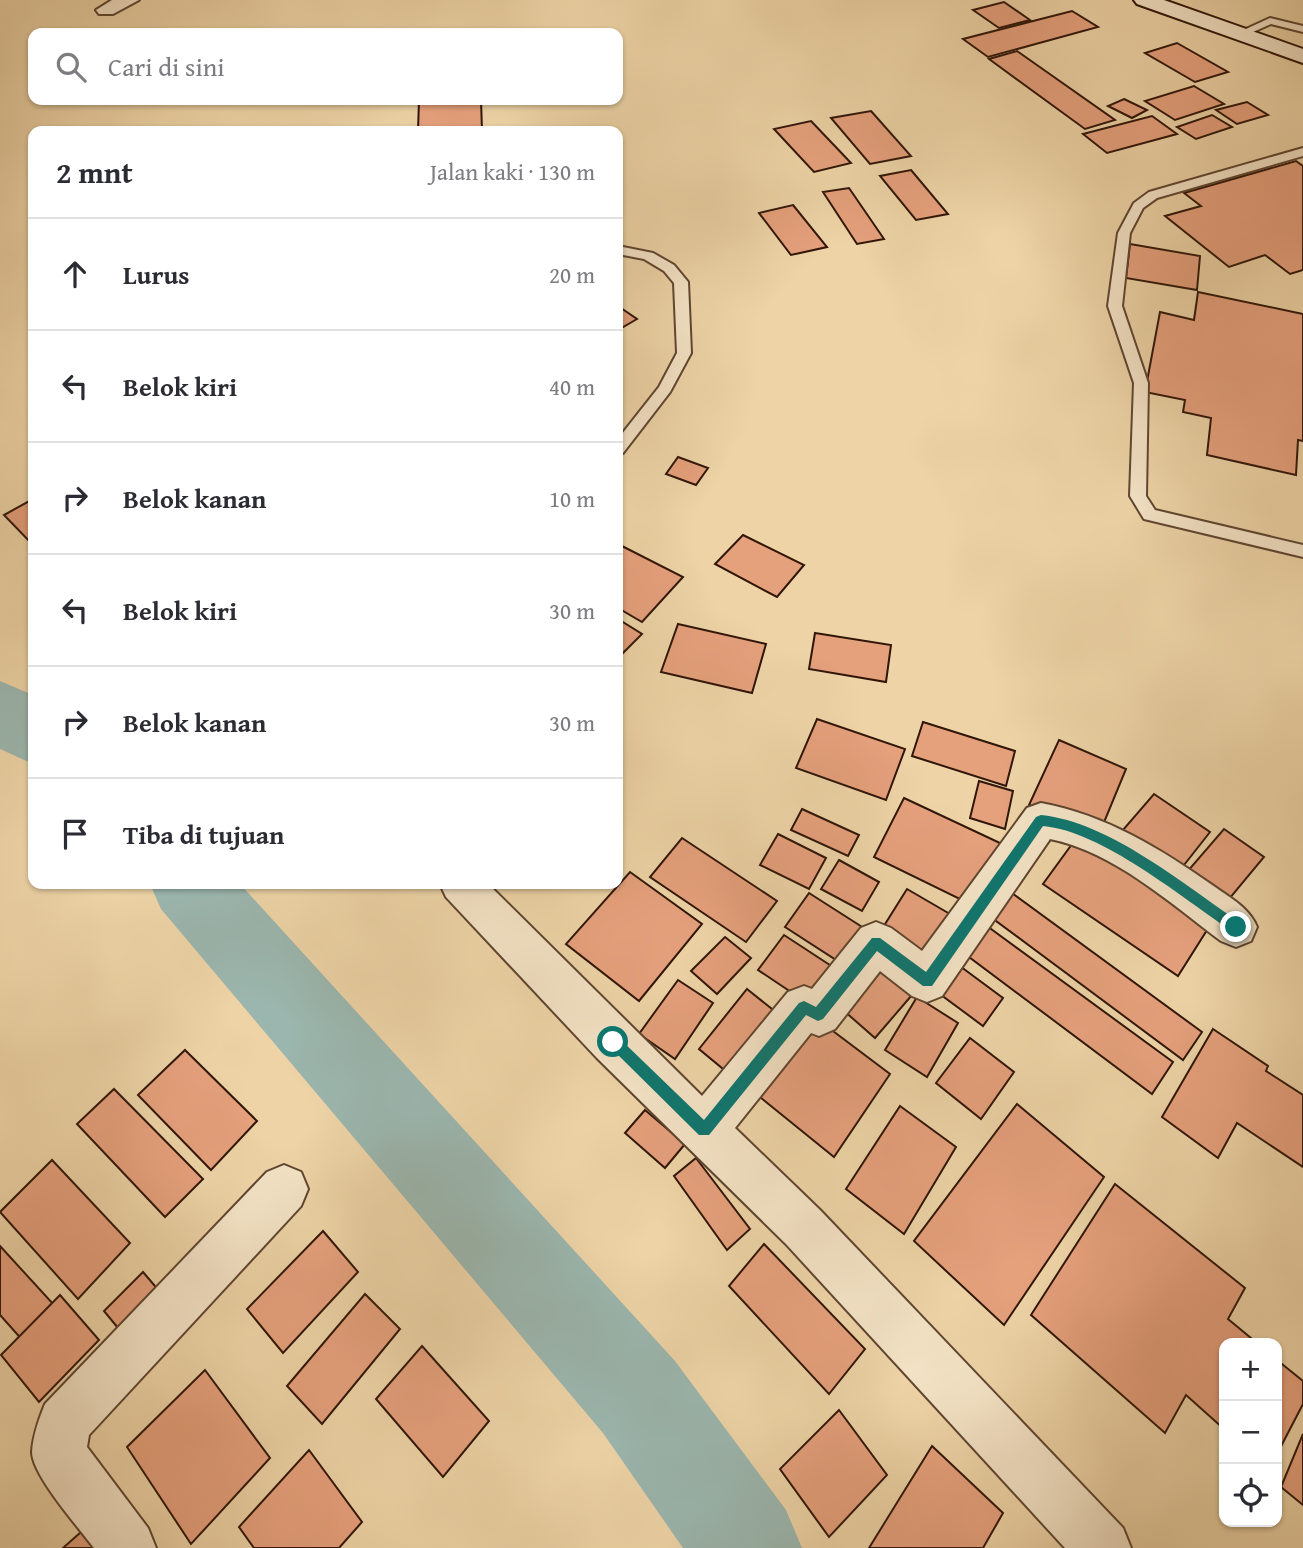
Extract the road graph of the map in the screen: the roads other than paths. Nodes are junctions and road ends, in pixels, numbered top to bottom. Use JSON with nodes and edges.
{"nodes":[{"id":1,"x":129,"y":0,"type":"edge"},
{"id":2,"x":1144,"y":0,"type":"edge"},
{"id":3,"x":106,"y":10,"type":"dead end"},
{"id":4,"x":1303,"y":29,"type":"edge"},
{"id":5,"x":1240,"y":34,"type":"junction"},
{"id":6,"x":1303,"y":56,"type":"edge"},
{"id":7,"x":1303,"y":152,"type":"edge"},
{"id":8,"x":623,"y":251,"type":"edge"},
{"id":9,"x":623,"y":443,"type":"edge"},
{"id":10,"x":1303,"y":551,"type":"edge"},
{"id":11,"x":466,"y":889,"type":"edge"},
{"id":12,"x":1236,"y":927,"type":"dead end"},
{"id":13,"x":704,"y":1130,"type":"junction"},
{"id":14,"x":284,"y":1189,"type":"dead end"},
{"id":15,"x":128,"y":1548,"type":"edge"},
{"id":16,"x":1103,"y":1548,"type":"edge"}],
"edges":[{"from":1,"to":3,"type":"street"},
{"from":2,"to":5,"type":"street"},
{"from":4,"to":5,"type":"lane"},
{"from":5,"to":6,"type":"street"},
{"from":7,"to":10,"type":"lane"},
{"from":8,"to":9,"type":"lane"},
{"from":11,"to":13,"type":"street"},
{"from":12,"to":13,"type":"street"},
{"from":13,"to":16,"type":"street"},
{"from":14,"to":15,"type":"street"}]}
